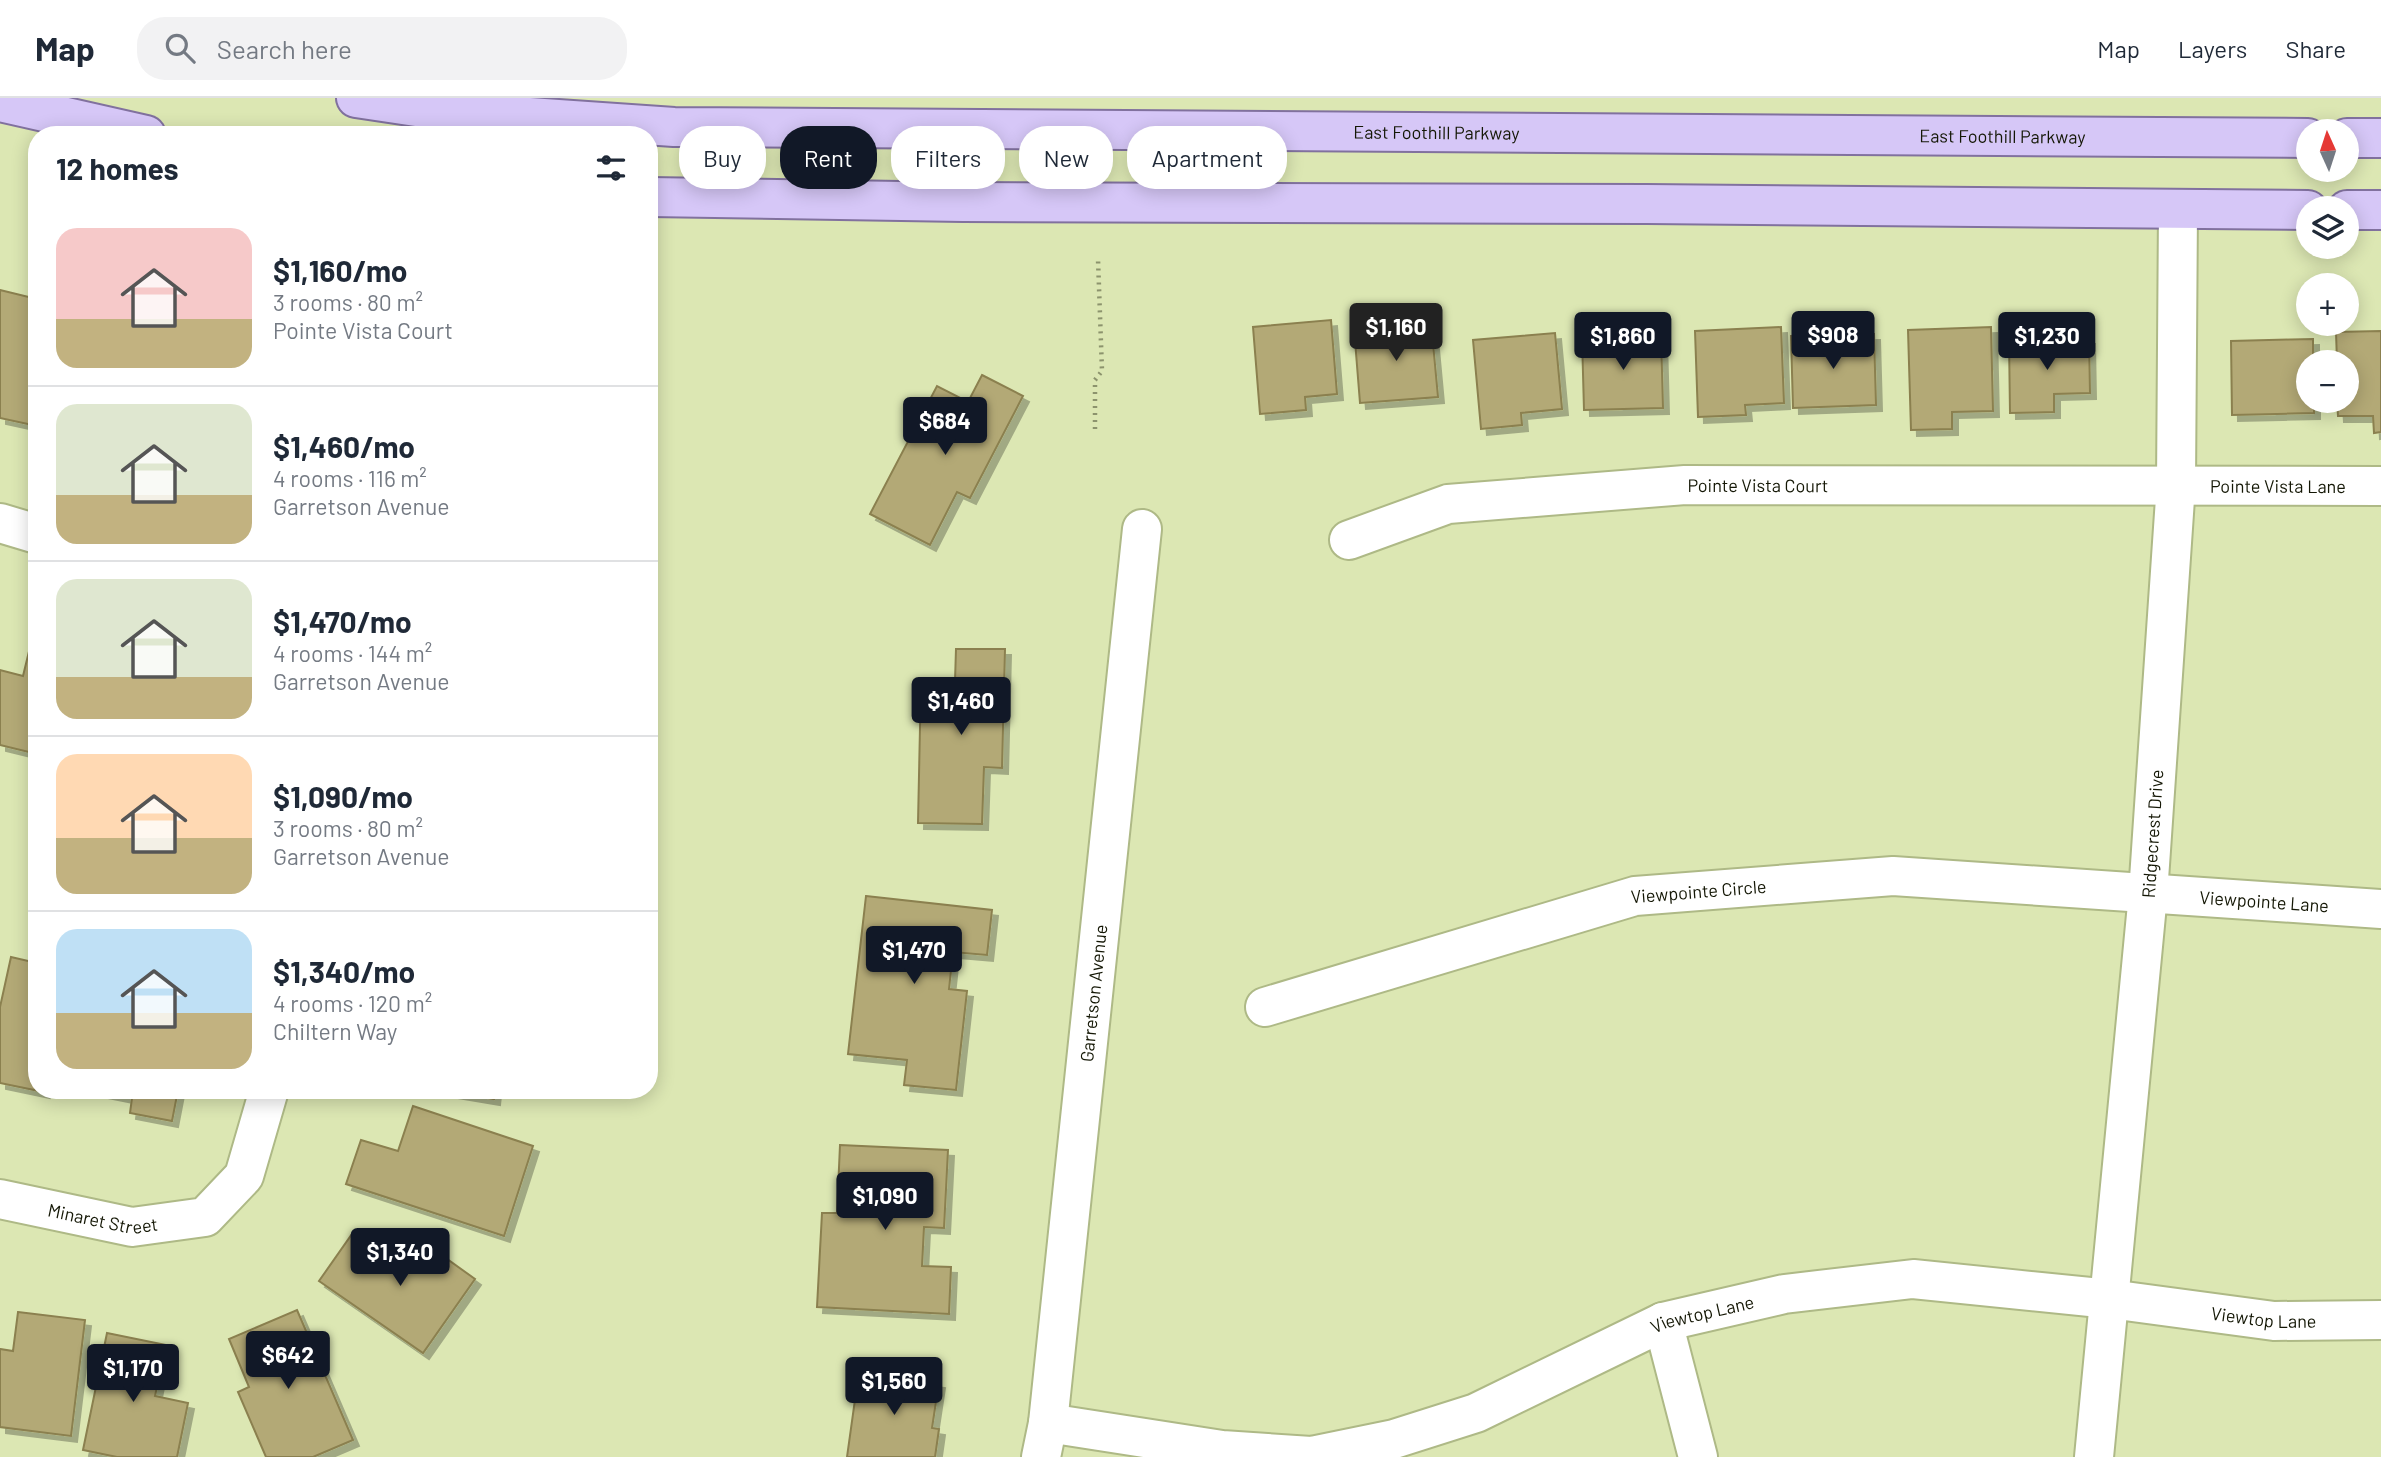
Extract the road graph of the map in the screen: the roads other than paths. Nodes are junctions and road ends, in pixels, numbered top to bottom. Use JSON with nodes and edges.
{"nodes":[{"id":1,"x":356,"y":98,"type":"edge"},
{"id":2,"x":0,"y":102,"type":"edge"},
{"id":3,"x":106,"y":126,"type":"edge"},
{"id":4,"x":2296,"y":138,"type":"edge"},
{"id":5,"x":2359,"y":138,"type":"edge"},
{"id":6,"x":2381,"y":138,"type":"edge"},
{"id":7,"x":658,"y":197,"type":"edge"},
{"id":8,"x":2178,"y":209,"type":"junction"},
{"id":9,"x":2296,"y":210,"type":"edge"},
{"id":10,"x":2359,"y":210,"type":"edge"},
{"id":11,"x":2381,"y":210,"type":"edge"},
{"id":12,"x":2176,"y":484,"type":"junction"},
{"id":13,"x":2381,"y":486,"type":"edge"},
{"id":14,"x":0,"y":523,"type":"edge"},
{"id":15,"x":1142,"y":529,"type":"dead end"},
{"id":16,"x":28,"y":531,"type":"edge"},
{"id":17,"x":1349,"y":540,"type":"dead end"},
{"id":18,"x":2148,"y":894,"type":"junction"},
{"id":19,"x":2381,"y":909,"type":"edge"},
{"id":20,"x":1265,"y":1007,"type":"dead end"},
{"id":21,"x":266,"y":1099,"type":"edge"},
{"id":22,"x":0,"y":1199,"type":"edge"},
{"id":23,"x":2110,"y":1299,"type":"junction"},
{"id":24,"x":2381,"y":1320,"type":"edge"},
{"id":25,"x":1663,"y":1322,"type":"junction"},
{"id":26,"x":1045,"y":1440,"type":"edge"},
{"id":27,"x":1698,"y":1457,"type":"edge"},
{"id":28,"x":2095,"y":1457,"type":"edge"}],
"edges":[{"from":1,"to":4,"type":"main road","name":"East Foothill Parkway"},
{"from":2,"to":3,"type":"main road"},
{"from":5,"to":6,"type":"main road"},
{"from":7,"to":8,"type":"main road"},
{"from":8,"to":9,"type":"main road"},
{"from":8,"to":12,"type":"street","name":"Ridgecrest Drive"},
{"from":10,"to":11,"type":"main road"},
{"from":12,"to":13,"type":"street","name":"Pointe Vista Lane"},
{"from":12,"to":17,"type":"street","name":"Pointe Vista Court"},
{"from":12,"to":18,"type":"street","name":"Ridgecrest Drive"},
{"from":14,"to":16,"type":"street"},
{"from":15,"to":26,"type":"street","name":"Garretson Avenue"},
{"from":18,"to":19,"type":"street","name":"Viewpointe Lane"},
{"from":18,"to":20,"type":"street","name":"Viewpointe Circle"},
{"from":18,"to":23,"type":"street","name":"Ridgecrest Drive"},
{"from":21,"to":22,"type":"street","name":"Minaret Street"},
{"from":23,"to":24,"type":"street","name":"Viewtop Lane"},
{"from":23,"to":25,"type":"street","name":"Viewtop Lane"},
{"from":23,"to":28,"type":"street","name":"Ridgecrest Drive"},
{"from":25,"to":26,"type":"street","name":"Viewtop Lane"},
{"from":25,"to":27,"type":"street"}]}
